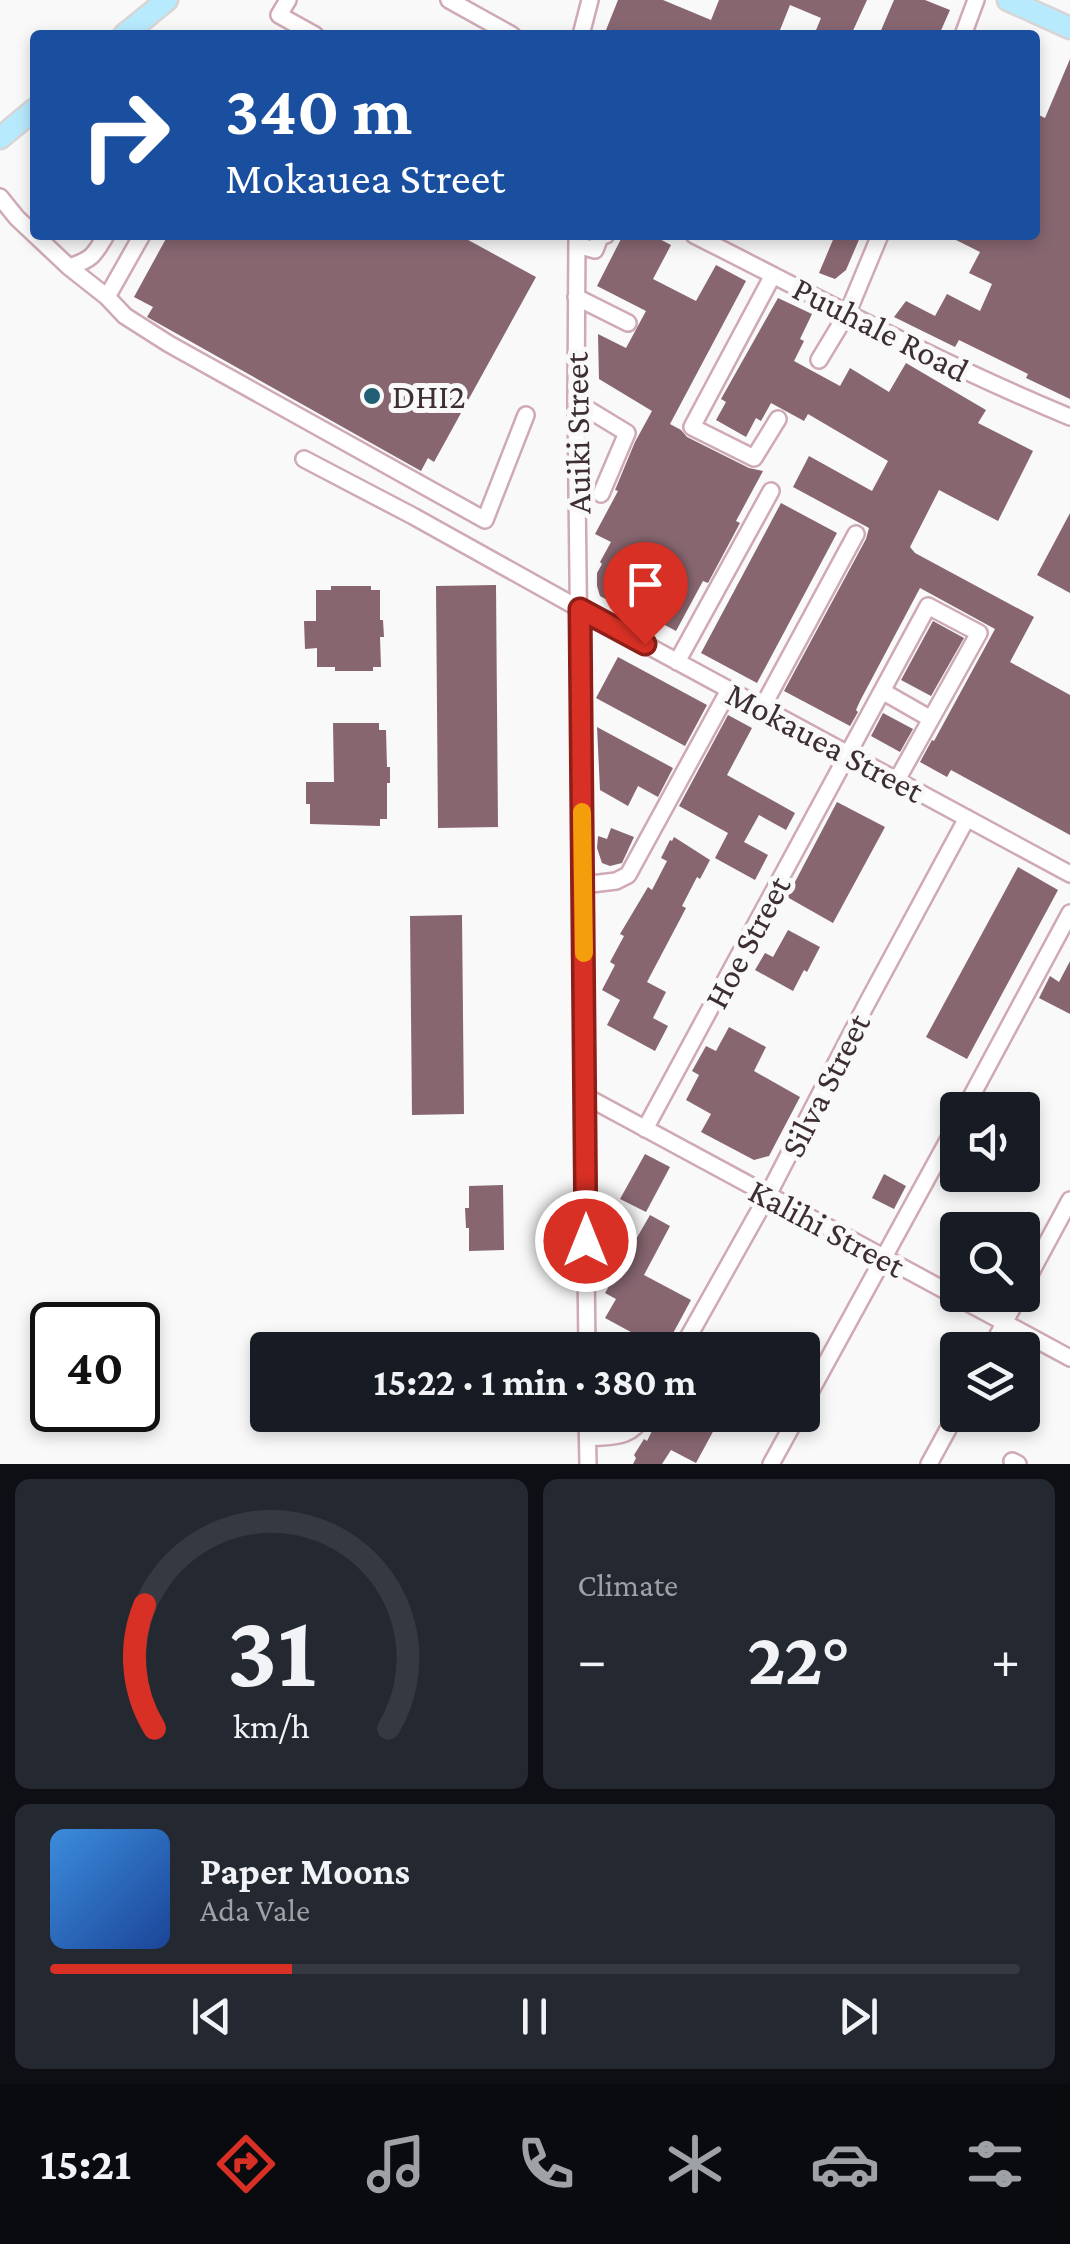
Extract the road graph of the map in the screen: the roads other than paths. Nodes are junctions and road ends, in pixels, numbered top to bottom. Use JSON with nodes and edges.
{"nodes":[{"id":1,"x":166,"y":0,"type":"edge"},
{"id":2,"x":288,"y":0,"type":"edge"},
{"id":3,"x":449,"y":0,"type":"edge"},
{"id":4,"x":590,"y":0,"type":"edge"},
{"id":5,"x":976,"y":0,"type":"edge"},
{"id":6,"x":1008,"y":0,"type":"edge"},
{"id":7,"x":1070,"y":28,"type":"edge"},
{"id":8,"x":130,"y":30,"type":"edge"},
{"id":9,"x":305,"y":30,"type":"edge"},
{"id":10,"x":503,"y":30,"type":"edge"},
{"id":11,"x":582,"y":30,"type":"edge"},
{"id":12,"x":965,"y":30,"type":"edge"},
{"id":13,"x":30,"y":113,"type":"edge"},
{"id":14,"x":0,"y":138,"type":"edge"},
{"id":15,"x":0,"y":197,"type":"edge"},
{"id":16,"x":30,"y":230,"type":"edge"},
{"id":17,"x":40,"y":240,"type":"edge"},
{"id":18,"x":103,"y":240,"type":"edge"},
{"id":19,"x":139,"y":240,"type":"edge"},
{"id":20,"x":577,"y":240,"type":"edge"},
{"id":21,"x":599,"y":240,"type":"edge"},
{"id":22,"x":704,"y":240,"type":"edge"},
{"id":23,"x":878,"y":240,"type":"edge"},
{"id":24,"x":595,"y":250,"type":"junction"},
{"id":25,"x":605,"y":264,"type":"dead end"},
{"id":26,"x":69,"y":267,"type":"junction"},
{"id":27,"x":773,"y":275,"type":"junction"},
{"id":28,"x":107,"y":296,"type":"junction"},
{"id":29,"x":576,"y":297,"type":"junction"},
{"id":30,"x":848,"y":312,"type":"junction"},
{"id":31,"x":628,"y":322,"type":"dead end"},
{"id":32,"x":819,"y":360,"type":"dead end"},
{"id":33,"x":576,"y":402,"type":"junction"},
{"id":34,"x":526,"y":415,"type":"dead end"},
{"id":35,"x":1070,"y":417,"type":"edge"},
{"id":36,"x":778,"y":418,"type":"dead end"},
{"id":37,"x":343,"y":440,"type":"junction"},
{"id":38,"x":304,"y":459,"type":"dead end"},
{"id":39,"x":327,"y":472,"type":"junction"},
{"id":40,"x":771,"y":491,"type":"dead end"},
{"id":41,"x":602,"y":494,"type":"dead end"},
{"id":42,"x":856,"y":534,"type":"dead end"},
{"id":43,"x":580,"y":609,"type":"junction"},
{"id":44,"x":677,"y":662,"type":"junction"},
{"id":45,"x":729,"y":690,"type":"junction"},
{"id":46,"x":882,"y":691,"type":"junction"},
{"id":47,"x":762,"y":708,"type":"junction"},
{"id":48,"x":931,"y":719,"type":"junction"},
{"id":49,"x":848,"y":754,"type":"junction"},
{"id":50,"x":897,"y":780,"type":"junction"},
{"id":51,"x":967,"y":818,"type":"junction"},
{"id":52,"x":1070,"y":874,"type":"edge"},
{"id":53,"x":583,"y":885,"type":"junction"},
{"id":54,"x":1070,"y":912,"type":"edge"},
{"id":55,"x":974,"y":1092,"type":"edge"},
{"id":56,"x":585,"y":1096,"type":"junction"},
{"id":57,"x":646,"y":1129,"type":"junction"},
{"id":58,"x":940,"y":1155,"type":"edge"},
{"id":59,"x":768,"y":1195,"type":"junction"},
{"id":60,"x":1070,"y":1200,"type":"edge"},
{"id":61,"x":1040,"y":1256,"type":"edge"},
{"id":62,"x":884,"y":1258,"type":"junction"},
{"id":63,"x":1010,"y":1312,"type":"edge"},
{"id":64,"x":1004,"y":1324,"type":"junction"},
{"id":65,"x":587,"y":1332,"type":"edge"},
{"id":66,"x":691,"y":1332,"type":"edge"},
{"id":67,"x":1000,"y":1332,"type":"edge"},
{"id":68,"x":1070,"y":1358,"type":"edge"},
{"id":69,"x":820,"y":1374,"type":"edge"},
{"id":70,"x":588,"y":1432,"type":"edge"},
{"id":71,"x":628,"y":1432,"type":"edge"},
{"id":72,"x":789,"y":1432,"type":"edge"},
{"id":73,"x":946,"y":1432,"type":"edge"},
{"id":74,"x":588,"y":1438,"type":"junction"},
{"id":75,"x":588,"y":1464,"type":"edge"},
{"id":76,"x":771,"y":1464,"type":"edge"},
{"id":77,"x":929,"y":1464,"type":"edge"}],
"edges":[{"from":1,"to":8,"type":"main road"},
{"from":2,"to":9,"type":"street"},
{"from":3,"to":10,"type":"street"},
{"from":4,"to":11,"type":"street"},
{"from":5,"to":12,"type":"street"},
{"from":6,"to":7,"type":"main road"},
{"from":13,"to":14,"type":"main road"},
{"from":15,"to":16,"type":"street"},
{"from":17,"to":26,"type":"street"},
{"from":18,"to":26,"type":"street"},
{"from":19,"to":28,"type":"street"},
{"from":20,"to":24,"type":"street"},
{"from":20,"to":29,"type":"street","name":"Auiki Street"},
{"from":21,"to":24,"type":"street"},
{"from":22,"to":27,"type":"street","name":"Puuhale Road"},
{"from":23,"to":30,"type":"street"},
{"from":24,"to":25,"type":"street"},
{"from":26,"to":28,"type":"street"},
{"from":27,"to":30,"type":"street","name":"Puuhale Road"},
{"from":27,"to":36,"type":"street"},
{"from":28,"to":37,"type":"street"},
{"from":29,"to":31,"type":"street"},
{"from":29,"to":33,"type":"street","name":"Auiki Street"},
{"from":30,"to":32,"type":"street"},
{"from":30,"to":35,"type":"street","name":"Puuhale Road"},
{"from":33,"to":41,"type":"street"},
{"from":33,"to":43,"type":"street","name":"Auiki Street"},
{"from":34,"to":37,"type":"street"},
{"from":37,"to":39,"type":"street"},
{"from":38,"to":39,"type":"street","name":"Mokauea Street"},
{"from":39,"to":43,"type":"street","name":"Mokauea Street"},
{"from":40,"to":44,"type":"street"},
{"from":42,"to":47,"type":"street"},
{"from":43,"to":44,"type":"street","name":"Mokauea Street"},
{"from":43,"to":53,"type":"street","name":"Auiki Street"},
{"from":44,"to":45,"type":"street","name":"Mokauea Street"},
{"from":45,"to":47,"type":"street","name":"Mokauea Street"},
{"from":45,"to":53,"type":"street"},
{"from":46,"to":48,"type":"street"},
{"from":46,"to":48,"type":"street","name":"Hoe Street"},
{"from":46,"to":49,"type":"street","name":"Hoe Street"},
{"from":47,"to":49,"type":"street","name":"Mokauea Street"},
{"from":48,"to":50,"type":"street"},
{"from":49,"to":50,"type":"street","name":"Mokauea Street"},
{"from":49,"to":57,"type":"street","name":"Hoe Street"},
{"from":50,"to":51,"type":"street","name":"Mokauea Street"},
{"from":51,"to":52,"type":"street","name":"Mokauea Street"},
{"from":51,"to":59,"type":"street","name":"Silva Street"},
{"from":53,"to":56,"type":"street","name":"Auiki Street"},
{"from":54,"to":55,"type":"street"},
{"from":56,"to":57,"type":"street","name":"Kalihi Street"},
{"from":56,"to":65,"type":"street","name":"Auiki Street"},
{"from":57,"to":59,"type":"street","name":"Kalihi Street"},
{"from":58,"to":62,"type":"street"},
{"from":59,"to":62,"type":"street","name":"Kalihi Street"},
{"from":59,"to":66,"type":"street","name":"Silva Street"},
{"from":60,"to":61,"type":"street"},
{"from":62,"to":64,"type":"street","name":"Kalihi Street"},
{"from":62,"to":69,"type":"street"},
{"from":63,"to":64,"type":"street"},
{"from":64,"to":67,"type":"street"},
{"from":64,"to":68,"type":"street","name":"Kalihi Street"},
{"from":70,"to":74,"type":"street"},
{"from":71,"to":74,"type":"street"},
{"from":72,"to":76,"type":"street"},
{"from":73,"to":77,"type":"street"},
{"from":74,"to":75,"type":"street"}]}
